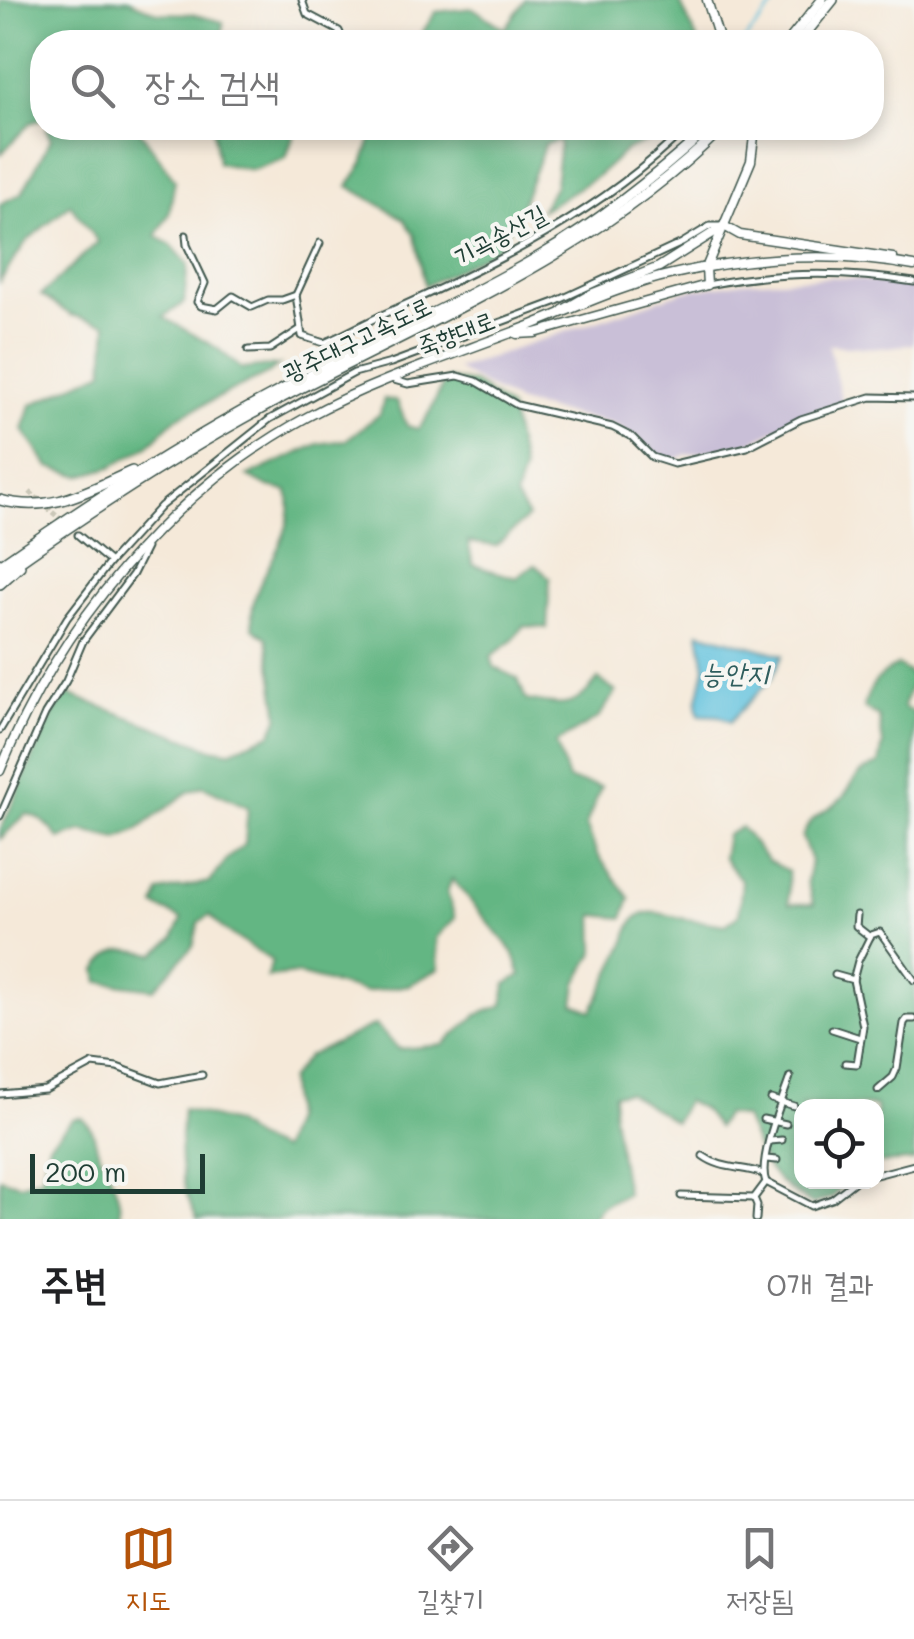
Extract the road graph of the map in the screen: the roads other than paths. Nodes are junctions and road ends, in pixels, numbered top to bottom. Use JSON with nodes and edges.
{"nodes":[{"id":1,"x":302,"y":0,"type":"edge"},
{"id":2,"x":708,"y":0,"type":"edge"},
{"id":3,"x":822,"y":0,"type":"edge"},
{"id":4,"x":834,"y":0,"type":"edge"},
{"id":5,"x":337,"y":30,"type":"edge"},
{"id":6,"x":717,"y":30,"type":"edge"},
{"id":7,"x":798,"y":30,"type":"edge"},
{"id":8,"x":809,"y":30,"type":"edge"},
{"id":9,"x":673,"y":140,"type":"edge"},
{"id":10,"x":695,"y":140,"type":"edge"},
{"id":11,"x":708,"y":140,"type":"edge"},
{"id":12,"x":754,"y":140,"type":"edge"},
{"id":13,"x":724,"y":226,"type":"junction"},
{"id":14,"x":186,"y":235,"type":"dead end"},
{"id":15,"x":320,"y":243,"type":"dead end"},
{"id":16,"x":913,"y":266,"type":"edge"},
{"id":17,"x":706,"y":268,"type":"junction"},
{"id":18,"x":914,"y":282,"type":"edge"},
{"id":19,"x":707,"y":285,"type":"junction"},
{"id":20,"x":296,"y":295,"type":"junction"},
{"id":21,"x":554,"y":316,"type":"junction"},
{"id":22,"x":300,"y":330,"type":"junction"},
{"id":23,"x":508,"y":334,"type":"junction"},
{"id":24,"x":248,"y":350,"type":"dead end"},
{"id":25,"x":391,"y":379,"type":"junction"},
{"id":26,"x":914,"y":398,"type":"edge"},
{"id":27,"x":162,"y":457,"type":"junction"},
{"id":28,"x":0,"y":500,"type":"edge"},
{"id":29,"x":78,"y":535,"type":"tunnel mouth"},
{"id":30,"x":49,"y":540,"type":"junction"},
{"id":31,"x":150,"y":541,"type":"junction"},
{"id":32,"x":110,"y":562,"type":"junction"},
{"id":33,"x":0,"y":565,"type":"edge"},
{"id":34,"x":0,"y":574,"type":"edge"},
{"id":35,"x":0,"y":584,"type":"edge"},
{"id":36,"x":0,"y":730,"type":"edge"},
{"id":37,"x":0,"y":771,"type":"edge"},
{"id":38,"x":0,"y":816,"type":"edge"},
{"id":39,"x":857,"y":915,"type":"dead end"},
{"id":40,"x":870,"y":937,"type":"junction"},
{"id":41,"x":835,"y":975,"type":"dead end"},
{"id":42,"x":853,"y":980,"type":"junction"},
{"id":43,"x":914,"y":980,"type":"edge"},
{"id":44,"x":914,"y":1019,"type":"edge"},
{"id":45,"x":832,"y":1029,"type":"dead end"},
{"id":46,"x":860,"y":1038,"type":"junction"},
{"id":47,"x":845,"y":1063,"type":"dead end"},
{"id":48,"x":202,"y":1075,"type":"dead end"},
{"id":49,"x":790,"y":1077,"type":"dead end"},
{"id":50,"x":878,"y":1090,"type":"dead end"},
{"id":51,"x":0,"y":1094,"type":"edge"},
{"id":52,"x":770,"y":1099,"type":"dead end"},
{"id":53,"x":782,"y":1104,"type":"junction"},
{"id":54,"x":794,"y":1106,"type":"dead end"},
{"id":55,"x":762,"y":1119,"type":"dead end"},
{"id":56,"x":775,"y":1124,"type":"junction"},
{"id":57,"x":786,"y":1124,"type":"dead end"},
{"id":58,"x":782,"y":1140,"type":"dead end"},
{"id":59,"x":770,"y":1141,"type":"junction"},
{"id":60,"x":702,"y":1156,"type":"dead end"},
{"id":61,"x":766,"y":1158,"type":"junction"},
{"id":62,"x":777,"y":1160,"type":"dead end"},
{"id":63,"x":914,"y":1165,"type":"edge"},
{"id":64,"x":884,"y":1173,"type":"edge"},
{"id":65,"x":763,"y":1174,"type":"junction"},
{"id":66,"x":766,"y":1182,"type":"junction"},
{"id":67,"x":845,"y":1189,"type":"edge"},
{"id":68,"x":681,"y":1196,"type":"dead end"},
{"id":69,"x":754,"y":1198,"type":"junction"},
{"id":70,"x":756,"y":1219,"type":"edge"}],
"edges":[{"from":1,"to":5,"type":"street"},
{"from":2,"to":6,"type":"main road"},
{"from":3,"to":7,"type":"highway"},
{"from":4,"to":8,"type":"highway"},
{"from":9,"to":22,"type":"street","name":"기곡송산길"},
{"from":10,"to":27,"type":"highway","name":"광주대구고속도로"},
{"from":11,"to":30,"type":"highway","name":"광주대구고속도로"},
{"from":12,"to":13,"type":"main road"},
{"from":13,"to":16,"type":"main road"},
{"from":13,"to":17,"type":"main road"},
{"from":13,"to":21,"type":"main road"},
{"from":13,"to":32,"type":"street"},
{"from":14,"to":20,"type":"street"},
{"from":15,"to":20,"type":"street"},
{"from":16,"to":17,"type":"main road","name":"죽향대로"},
{"from":17,"to":19,"type":"main road"},
{"from":17,"to":21,"type":"main road","name":"죽향대로"},
{"from":18,"to":19,"type":"street"},
{"from":19,"to":23,"type":"main road"},
{"from":20,"to":22,"type":"street"},
{"from":21,"to":23,"type":"main road","name":"죽향대로"},
{"from":22,"to":24,"type":"street"},
{"from":23,"to":25,"type":"main road","name":"죽향대로"},
{"from":25,"to":26,"type":"street"},
{"from":25,"to":31,"type":"main road","name":"죽향대로"},
{"from":27,"to":28,"type":"highway"},
{"from":27,"to":33,"type":"highway","name":"광주대구고속도로"},
{"from":29,"to":32,"type":"street"},
{"from":30,"to":34,"type":"highway","name":"광주대구고속도로"},
{"from":30,"to":35,"type":"highway"},
{"from":31,"to":37,"type":"main road","name":"죽향대로"},
{"from":31,"to":38,"type":"street"},
{"from":32,"to":36,"type":"street"},
{"from":39,"to":40,"type":"street"},
{"from":40,"to":42,"type":"street"},
{"from":40,"to":43,"type":"street"},
{"from":41,"to":42,"type":"street"},
{"from":42,"to":46,"type":"street"},
{"from":44,"to":50,"type":"street"},
{"from":45,"to":46,"type":"street"},
{"from":46,"to":47,"type":"street"},
{"from":48,"to":51,"type":"street"},
{"from":49,"to":53,"type":"street"},
{"from":52,"to":53,"type":"street"},
{"from":53,"to":54,"type":"street"},
{"from":53,"to":56,"type":"street"},
{"from":55,"to":56,"type":"street"},
{"from":56,"to":57,"type":"street"},
{"from":56,"to":59,"type":"street"},
{"from":58,"to":59,"type":"street"},
{"from":59,"to":61,"type":"street"},
{"from":60,"to":65,"type":"street"},
{"from":61,"to":62,"type":"street"},
{"from":61,"to":65,"type":"street"},
{"from":63,"to":64,"type":"street"},
{"from":65,"to":66,"type":"street"},
{"from":66,"to":67,"type":"street"},
{"from":66,"to":69,"type":"street"},
{"from":68,"to":69,"type":"street"},
{"from":69,"to":70,"type":"street"}]}
